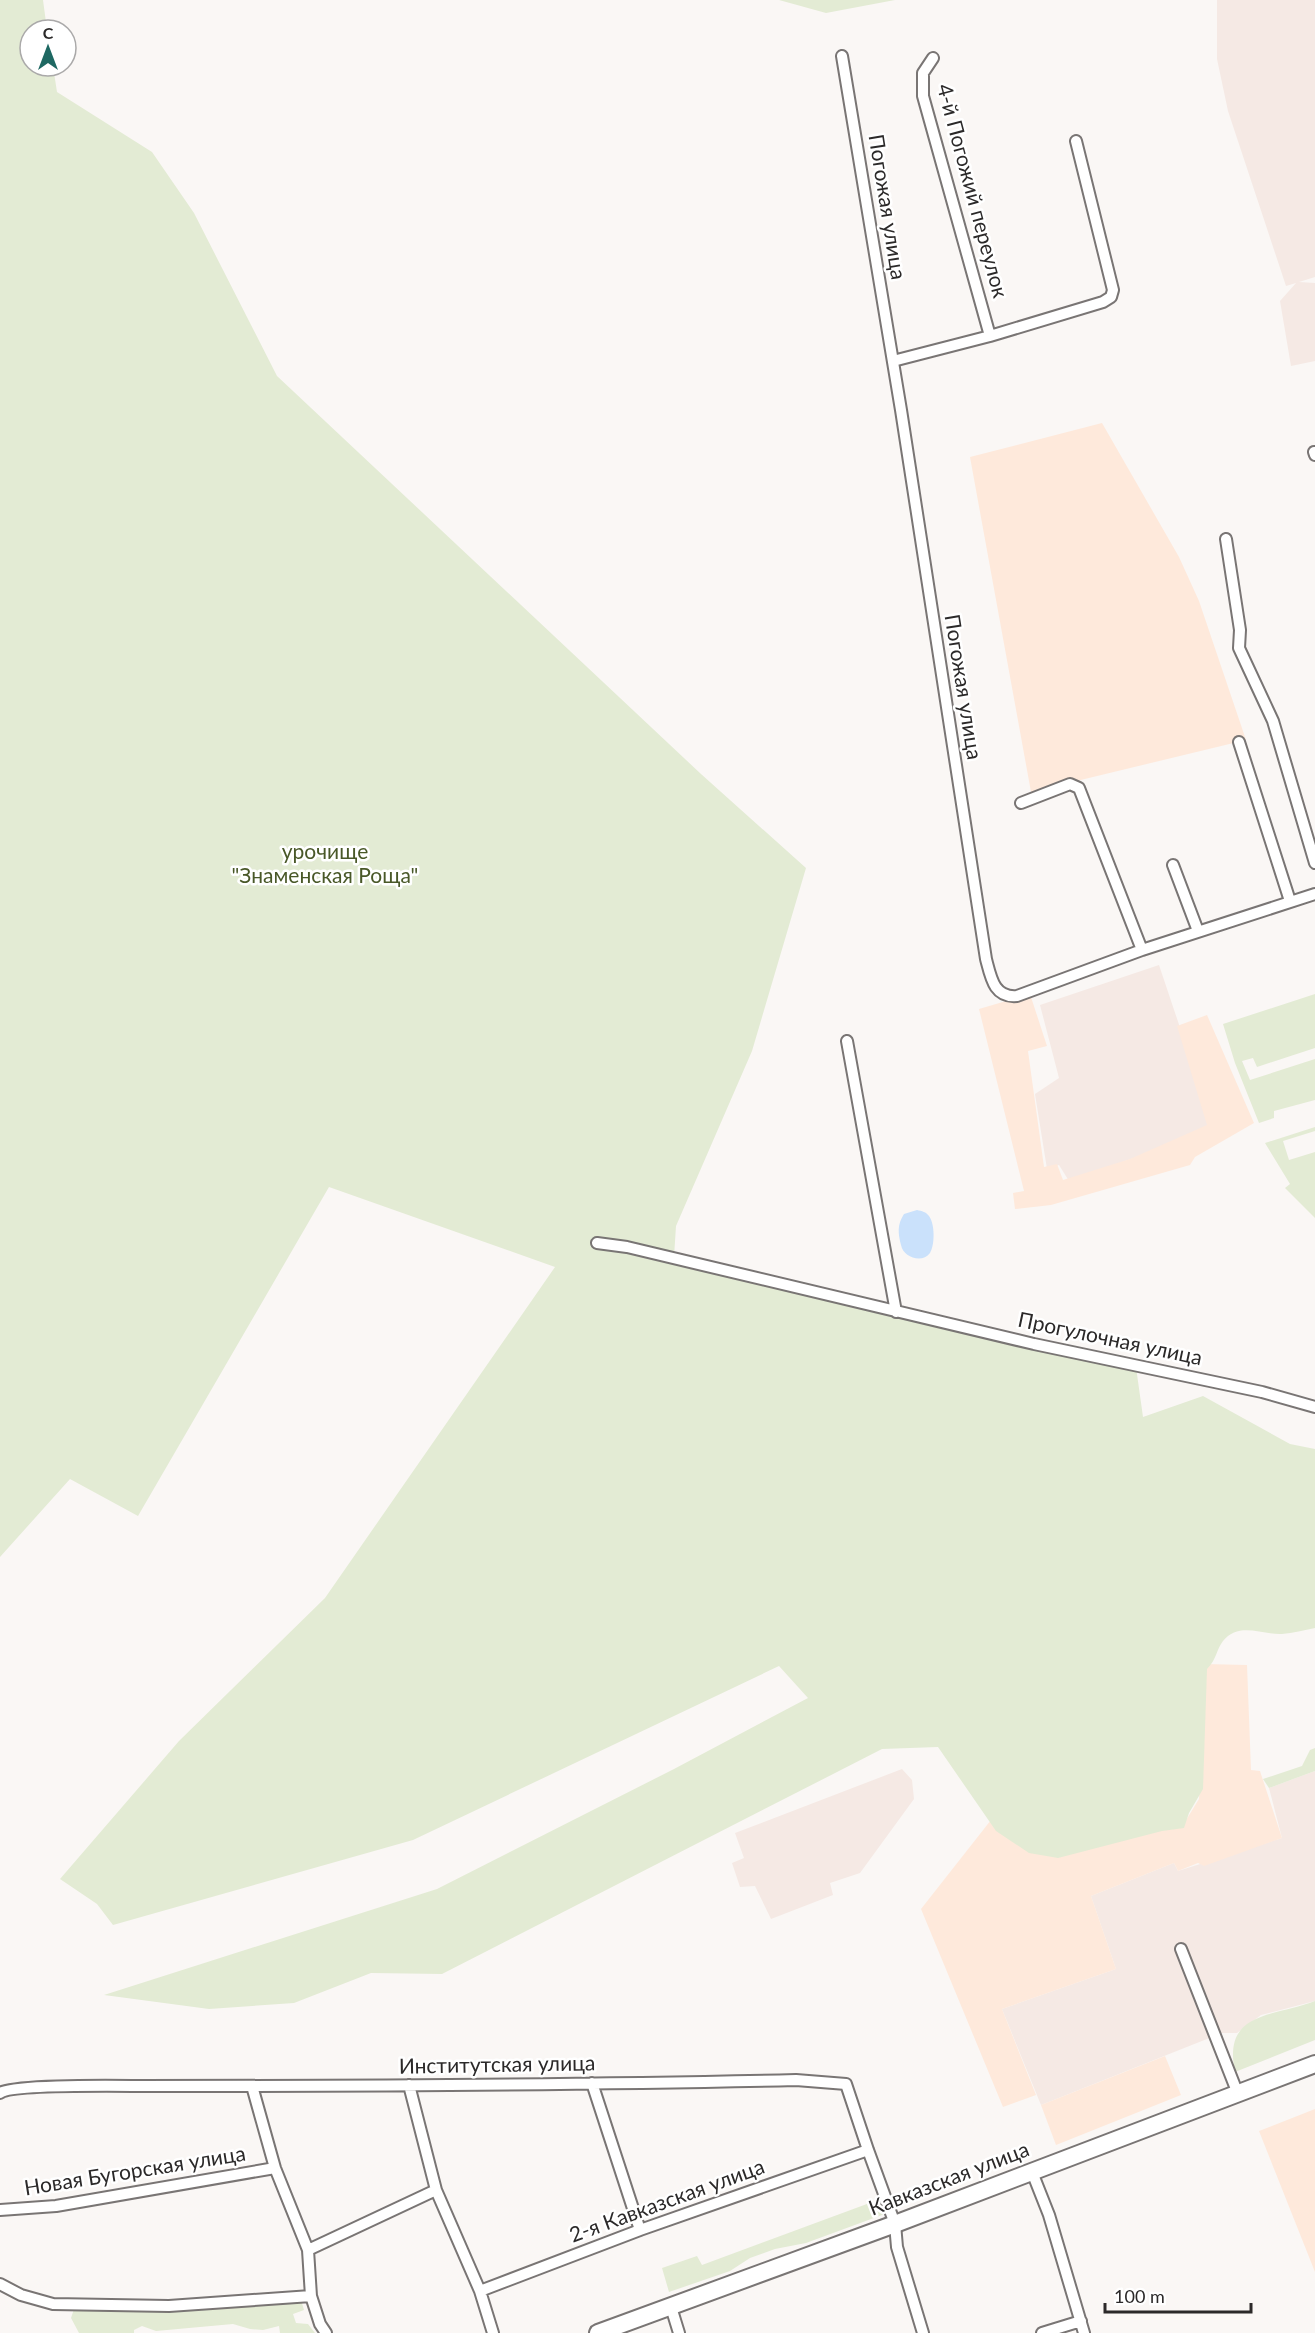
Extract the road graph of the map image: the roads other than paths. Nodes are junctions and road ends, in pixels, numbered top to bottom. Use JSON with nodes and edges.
{"nodes":[{"id":1,"x":842,"y":56,"type":"dead end"},
{"id":2,"x":933,"y":58,"type":"dead end"},
{"id":3,"x":1076,"y":141,"type":"dead end"},
{"id":4,"x":990,"y":336,"type":"junction"},
{"id":5,"x":893,"y":361,"type":"junction"},
{"id":6,"x":1226,"y":539,"type":"dead end"},
{"id":7,"x":1239,"y":742,"type":"dead end"},
{"id":8,"x":1022,"y":802,"type":"dead end"},
{"id":9,"x":1315,"y":863,"type":"edge"},
{"id":10,"x":1173,"y":865,"type":"dead end"},
{"id":11,"x":1315,"y":894,"type":"edge"},
{"id":12,"x":1290,"y":902,"type":"junction"},
{"id":13,"x":1198,"y":931,"type":"junction"},
{"id":14,"x":1142,"y":950,"type":"junction"},
{"id":15,"x":847,"y":1041,"type":"dead end"},
{"id":16,"x":597,"y":1243,"type":"dead end"},
{"id":17,"x":896,"y":1312,"type":"junction"},
{"id":18,"x":1315,"y":1407,"type":"edge"},
{"id":19,"x":1182,"y":1949,"type":"dead end"},
{"id":20,"x":1315,"y":2064,"type":"edge"},
{"id":21,"x":592,"y":2083,"type":"junction"},
{"id":22,"x":410,"y":2085,"type":"junction"},
{"id":23,"x":252,"y":2086,"type":"junction"},
{"id":24,"x":0,"y":2093,"type":"edge"},
{"id":25,"x":1238,"y":2094,"type":"junction"},
{"id":26,"x":867,"y":2150,"type":"junction"},
{"id":27,"x":275,"y":2168,"type":"junction"},
{"id":28,"x":1032,"y":2172,"type":"junction"},
{"id":29,"x":436,"y":2190,"type":"junction"},
{"id":30,"x":0,"y":2210,"type":"edge"},
{"id":31,"x":895,"y":2224,"type":"junction"},
{"id":32,"x":640,"y":2230,"type":"junction"},
{"id":33,"x":308,"y":2250,"type":"junction"},
{"id":34,"x":0,"y":2284,"type":"edge"},
{"id":35,"x":480,"y":2291,"type":"junction"},
{"id":36,"x":311,"y":2296,"type":"junction"},
{"id":37,"x":671,"y":2307,"type":"junction"},
{"id":38,"x":1081,"y":2321,"type":"junction"},
{"id":39,"x":326,"y":2333,"type":"edge"},
{"id":40,"x":493,"y":2333,"type":"edge"},
{"id":41,"x":598,"y":2333,"type":"edge"},
{"id":42,"x":679,"y":2333,"type":"edge"},
{"id":43,"x":923,"y":2333,"type":"edge"},
{"id":44,"x":1042,"y":2333,"type":"edge"},
{"id":45,"x":1084,"y":2333,"type":"edge"}],
"edges":[{"from":1,"to":5,"type":"street","name":"Погожая улица"},
{"from":2,"to":4,"type":"street","name":"4-й Погожий переулок"},
{"from":3,"to":4,"type":"street"},
{"from":4,"to":5,"type":"street"},
{"from":5,"to":14,"type":"street","name":"Погожая улица"},
{"from":6,"to":9,"type":"street"},
{"from":7,"to":12,"type":"street"},
{"from":8,"to":14,"type":"street"},
{"from":10,"to":13,"type":"street"},
{"from":11,"to":12,"type":"street","name":"Погожая улица"},
{"from":12,"to":13,"type":"street","name":"Погожая улица"},
{"from":13,"to":14,"type":"street","name":"Погожая улица"},
{"from":15,"to":17,"type":"street"},
{"from":16,"to":17,"type":"street","name":"Прогулочная улица"},
{"from":17,"to":18,"type":"street","name":"Прогулочная улица"},
{"from":19,"to":25,"type":"street"},
{"from":20,"to":25,"type":"main road","name":"Кавказская улица"},
{"from":21,"to":22,"type":"street","name":"Институтская улица"},
{"from":21,"to":26,"type":"street","name":"Институтская улица"},
{"from":21,"to":32,"type":"street"},
{"from":22,"to":23,"type":"street","name":"Институтская улица"},
{"from":22,"to":29,"type":"street"},
{"from":23,"to":24,"type":"street","name":"Институтская улица"},
{"from":23,"to":27,"type":"street"},
{"from":25,"to":28,"type":"main road","name":"Кавказская улица"},
{"from":26,"to":31,"type":"street","name":"Институтская улица"},
{"from":26,"to":32,"type":"street","name":"2-я Кавказская улица"},
{"from":27,"to":30,"type":"street","name":"Новая Бугорская улица"},
{"from":27,"to":33,"type":"street"},
{"from":28,"to":31,"type":"main road","name":"Кавказская улица"},
{"from":28,"to":38,"type":"street"},
{"from":29,"to":33,"type":"street"},
{"from":29,"to":35,"type":"street"},
{"from":31,"to":37,"type":"main road","name":"Кавказская улица"},
{"from":31,"to":43,"type":"street","name":"Институтская улица"},
{"from":32,"to":35,"type":"street","name":"2-я Кавказская улица"},
{"from":33,"to":36,"type":"street"},
{"from":34,"to":36,"type":"street"},
{"from":35,"to":40,"type":"street"},
{"from":36,"to":39,"type":"street"},
{"from":37,"to":41,"type":"main road","name":"Кавказская улица"},
{"from":37,"to":42,"type":"street"},
{"from":38,"to":44,"type":"street"},
{"from":38,"to":45,"type":"street"}]}
